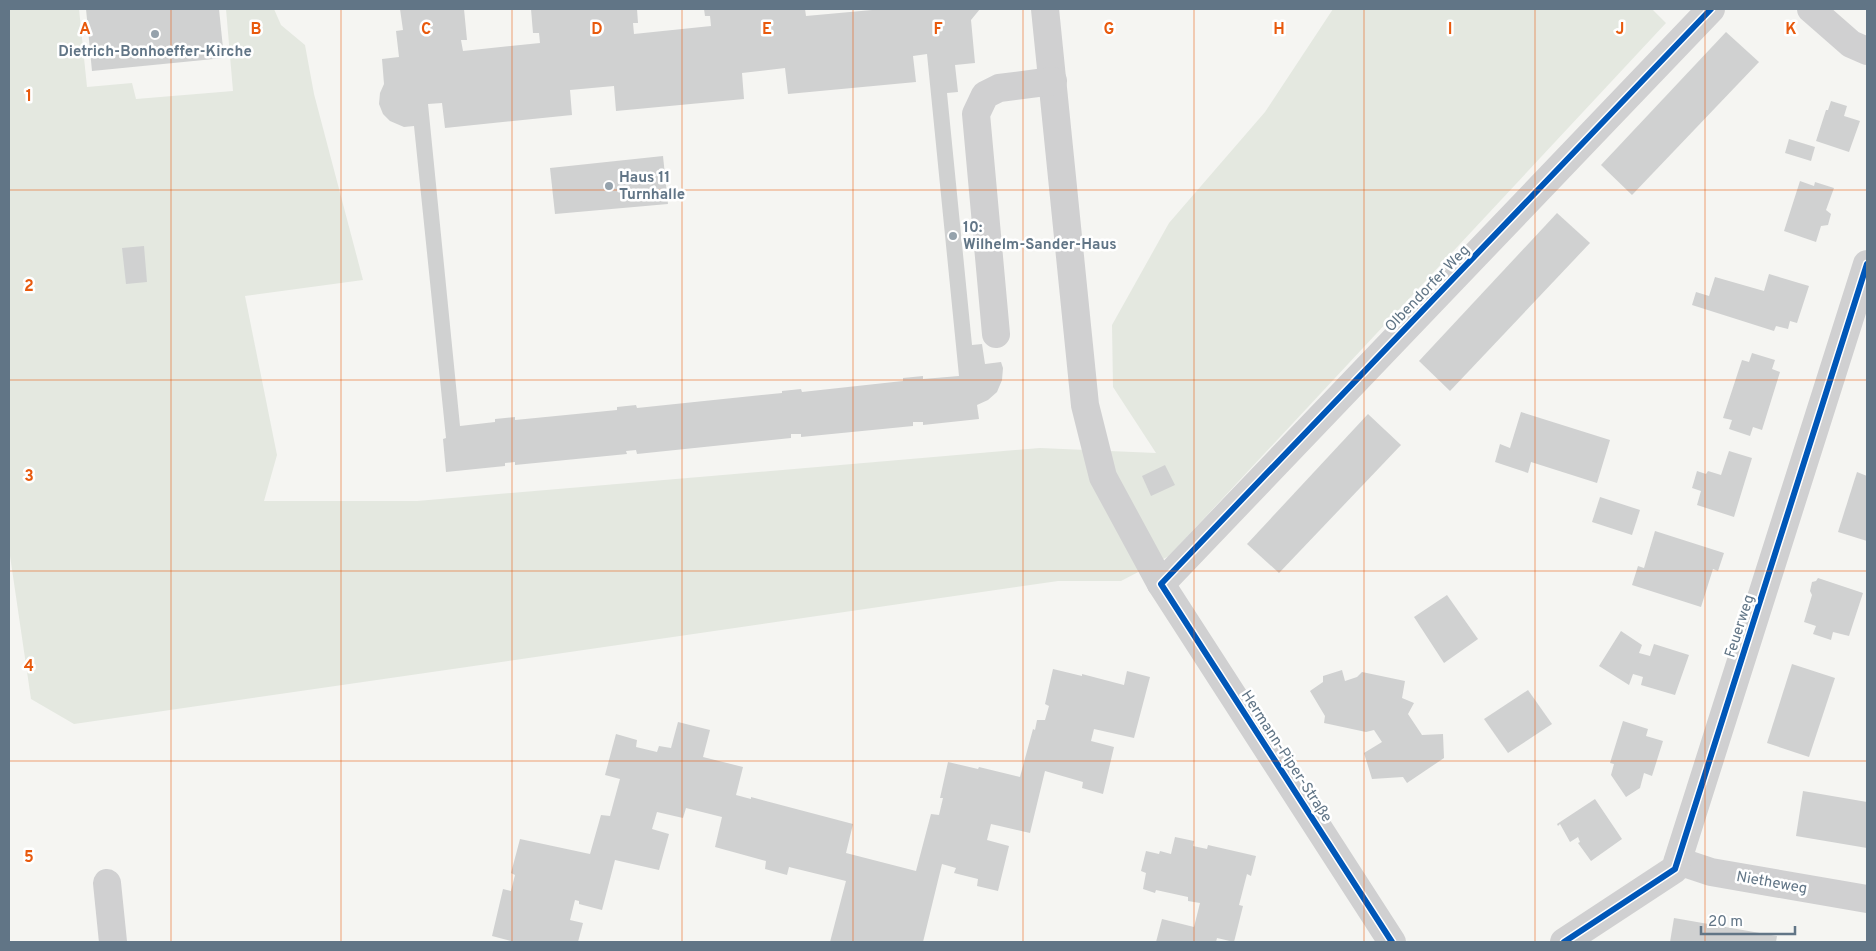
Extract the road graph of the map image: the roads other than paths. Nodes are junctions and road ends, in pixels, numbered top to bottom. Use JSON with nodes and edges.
{"nodes":[{"id":1,"x":1045,"y":9,"type":"edge"},
{"id":2,"x":1711,"y":9,"type":"edge"},
{"id":3,"x":1811,"y":9,"type":"edge"},
{"id":4,"x":1867,"y":51,"type":"edge"},
{"id":5,"x":1053,"y":81,"type":"junction"},
{"id":6,"x":1867,"y":264,"type":"edge"},
{"id":7,"x":996,"y":334,"type":"dead end"},
{"id":8,"x":1161,"y":584,"type":"junction"},
{"id":9,"x":1678,"y":861,"type":"junction"},
{"id":10,"x":106,"y":883,"type":"dead end"},
{"id":11,"x":1867,"y":899,"type":"edge"},
{"id":12,"x":125,"y":942,"type":"edge"},
{"id":13,"x":1392,"y":942,"type":"edge"},
{"id":14,"x":1564,"y":942,"type":"edge"}],
"edges":[{"from":1,"to":5,"type":"street","name":"Hermann-Piper-Straße"},
{"from":2,"to":8,"type":"street","name":"Olbendorfer Weg"},
{"from":3,"to":4,"type":"street"},
{"from":5,"to":7,"type":"street"},
{"from":5,"to":8,"type":"street","name":"Hermann-Piper-Straße"},
{"from":6,"to":9,"type":"street","name":"Feuerweg"},
{"from":8,"to":13,"type":"street","name":"Hermann-Piper-Straße"},
{"from":9,"to":11,"type":"street","name":"Nietheweg"},
{"from":9,"to":14,"type":"street","name":"Feuerweg"},
{"from":10,"to":12,"type":"street"}]}
